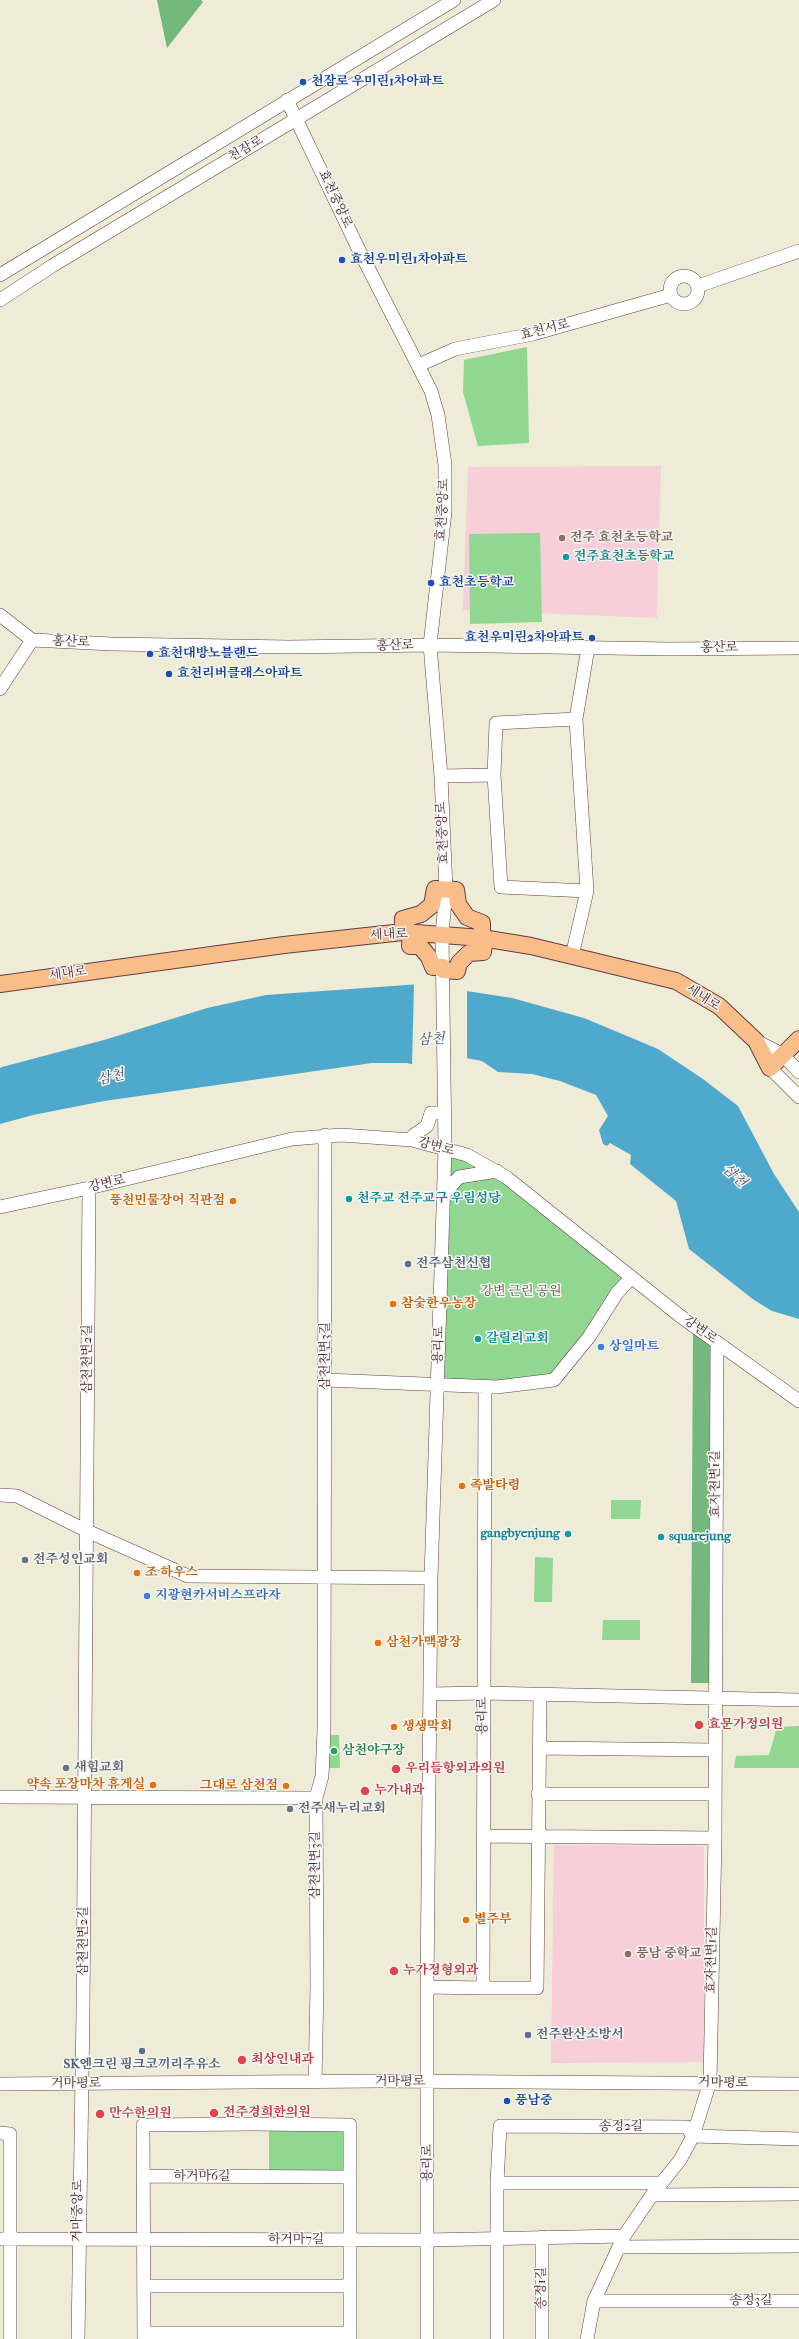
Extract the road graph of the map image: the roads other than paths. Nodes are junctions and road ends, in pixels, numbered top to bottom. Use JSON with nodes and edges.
{"nodes":[{"id":1,"x":454,"y":0,"type":"edge"},
{"id":2,"x":494,"y":0,"type":"edge"},
{"id":3,"x":287,"y":100,"type":"junction"},
{"id":4,"x":297,"y":118,"type":"junction"},
{"id":5,"x":799,"y":251,"type":"edge"},
{"id":6,"x":0,"y":275,"type":"edge"},
{"id":7,"x":698,"y":286,"type":"junction"},
{"id":8,"x":671,"y":295,"type":"junction"},
{"id":9,"x":0,"y":300,"type":"edge"},
{"id":10,"x":419,"y":366,"type":"junction"},
{"id":11,"x":0,"y":615,"type":"edge"},
{"id":12,"x":32,"y":640,"type":"junction"},
{"id":13,"x":430,"y":645,"type":"junction"},
{"id":14,"x":588,"y":648,"type":"junction"},
{"id":15,"x":799,"y":648,"type":"edge"},
{"id":16,"x":0,"y":689,"type":"edge"},
{"id":17,"x":576,"y":719,"type":"junction"},
{"id":18,"x":494,"y":775,"type":"junction"},
{"id":19,"x":441,"y":776,"type":"junction"},
{"id":20,"x":446,"y":889,"type":"junction"},
{"id":21,"x":586,"y":890,"type":"junction"},
{"id":22,"x":407,"y":933,"type":"junction"},
{"id":23,"x":442,"y":936,"type":"junction"},
{"id":24,"x":484,"y":938,"type":"junction"},
{"id":25,"x":572,"y":956,"type":"junction"},
{"id":26,"x":443,"y":964,"type":"junction"},
{"id":27,"x":0,"y":984,"type":"edge"},
{"id":28,"x":799,"y":1039,"type":"edge"},
{"id":29,"x":756,"y":1041,"type":"junction"},
{"id":30,"x":782,"y":1054,"type":"junction"},
{"id":31,"x":770,"y":1068,"type":"junction"},
{"id":32,"x":799,"y":1072,"type":"edge"},
{"id":33,"x":799,"y":1097,"type":"edge"},
{"id":34,"x":443,"y":1113,"type":"junction"},
{"id":35,"x":326,"y":1135,"type":"junction"},
{"id":36,"x":413,"y":1138,"type":"junction"},
{"id":37,"x":445,"y":1146,"type":"junction"},
{"id":38,"x":497,"y":1171,"type":"junction"},
{"id":39,"x":89,"y":1188,"type":"junction"},
{"id":40,"x":443,"y":1195,"type":"junction"},
{"id":41,"x":0,"y":1207,"type":"edge"},
{"id":42,"x":631,"y":1278,"type":"junction"},
{"id":43,"x":717,"y":1342,"type":"junction"},
{"id":44,"x":326,"y":1380,"type":"junction"},
{"id":45,"x":438,"y":1385,"type":"junction"},
{"id":46,"x":485,"y":1387,"type":"junction"},
{"id":47,"x":799,"y":1401,"type":"edge"},
{"id":48,"x":0,"y":1495,"type":"edge"},
{"id":49,"x":87,"y":1531,"type":"junction"},
{"id":50,"x":325,"y":1577,"type":"junction"},
{"id":51,"x":432,"y":1578,"type":"junction"},
{"id":52,"x":483,"y":1693,"type":"junction"},
{"id":53,"x":430,"y":1694,"type":"junction"},
{"id":54,"x":540,"y":1694,"type":"junction"},
{"id":55,"x":715,"y":1697,"type":"junction"},
{"id":56,"x":799,"y":1700,"type":"edge"},
{"id":57,"x":539,"y":1748,"type":"junction"},
{"id":58,"x":715,"y":1750,"type":"junction"},
{"id":59,"x":538,"y":1794,"type":"junction"},
{"id":60,"x":715,"y":1794,"type":"junction"},
{"id":61,"x":0,"y":1797,"type":"edge"},
{"id":62,"x":85,"y":1797,"type":"junction"},
{"id":63,"x":316,"y":1798,"type":"junction"},
{"id":64,"x":483,"y":1836,"type":"junction"},
{"id":65,"x":538,"y":1836,"type":"junction"},
{"id":66,"x":715,"y":1838,"type":"junction"},
{"id":67,"x":427,"y":1987,"type":"junction"},
{"id":68,"x":483,"y":1988,"type":"junction"},
{"id":69,"x":315,"y":2082,"type":"junction"},
{"id":70,"x":427,"y":2082,"type":"junction"},
{"id":71,"x":710,"y":2082,"type":"junction"},
{"id":72,"x":0,"y":2084,"type":"edge"},
{"id":73,"x":82,"y":2084,"type":"junction"},
{"id":74,"x":799,"y":2084,"type":"edge"},
{"id":75,"x":0,"y":2133,"type":"edge"},
{"id":76,"x":693,"y":2136,"type":"junction"},
{"id":77,"x":799,"y":2139,"type":"edge"},
{"id":78,"x":144,"y":2176,"type":"junction"},
{"id":79,"x":350,"y":2178,"type":"junction"},
{"id":80,"x":497,"y":2183,"type":"junction"},
{"id":81,"x":660,"y":2183,"type":"junction"},
{"id":82,"x":5,"y":2186,"type":"edge"},
{"id":83,"x":799,"y":2194,"type":"edge"},
{"id":84,"x":652,"y":2195,"type":"junction"},
{"id":85,"x":542,"y":2237,"type":"junction"},
{"id":86,"x":498,"y":2238,"type":"junction"},
{"id":87,"x":5,"y":2239,"type":"edge"},
{"id":88,"x":78,"y":2240,"type":"junction"},
{"id":89,"x":144,"y":2240,"type":"junction"},
{"id":90,"x":350,"y":2240,"type":"junction"},
{"id":91,"x":427,"y":2240,"type":"junction"},
{"id":92,"x":621,"y":2242,"type":"junction"},
{"id":93,"x":799,"y":2246,"type":"edge"},
{"id":94,"x":144,"y":2286,"type":"junction"},
{"id":95,"x":350,"y":2286,"type":"junction"},
{"id":96,"x":5,"y":2289,"type":"edge"},
{"id":97,"x":594,"y":2301,"type":"junction"},
{"id":98,"x":799,"y":2301,"type":"edge"},
{"id":99,"x":6,"y":2335,"type":"edge"},
{"id":100,"x":144,"y":2336,"type":"edge"},
{"id":101,"x":350,"y":2336,"type":"edge"},
{"id":102,"x":78,"y":2339,"type":"edge"},
{"id":103,"x":427,"y":2339,"type":"edge"},
{"id":104,"x":497,"y":2339,"type":"edge"},
{"id":105,"x":542,"y":2339,"type":"edge"},
{"id":106,"x":587,"y":2339,"type":"edge"}],
"edges":[{"from":1,"to":3,"type":"street","name":"천잠로"},
{"from":2,"to":4,"type":"street","name":"천잠로"},
{"from":3,"to":4,"type":"street","name":"효천중앙로"},
{"from":3,"to":6,"type":"street","name":"천잠로"},
{"from":4,"to":9,"type":"street","name":"천잠로"},
{"from":4,"to":10,"type":"street","name":"효천중앙로"},
{"from":5,"to":7,"type":"street"},
{"from":7,"to":8,"type":"street"},
{"from":7,"to":8,"type":"street"},
{"from":8,"to":10,"type":"street","name":"효천서로"},
{"from":10,"to":13,"type":"street","name":"효천중앙로"},
{"from":11,"to":12,"type":"street"},
{"from":12,"to":13,"type":"street","name":"홍산로"},
{"from":12,"to":16,"type":"street"},
{"from":13,"to":14,"type":"street","name":"홍산로"},
{"from":13,"to":19,"type":"street","name":"효천중앙로"},
{"from":14,"to":15,"type":"street","name":"홍산로"},
{"from":14,"to":17,"type":"street"},
{"from":17,"to":18,"type":"street"},
{"from":17,"to":21,"type":"street"},
{"from":18,"to":19,"type":"street"},
{"from":18,"to":21,"type":"street"},
{"from":19,"to":20,"type":"street","name":"효천중앙로"},
{"from":20,"to":22,"type":"main road"},
{"from":20,"to":23,"type":"street","name":"효천중앙로"},
{"from":20,"to":24,"type":"main road"},
{"from":21,"to":25,"type":"street"},
{"from":22,"to":23,"type":"main road","name":"세내로"},
{"from":22,"to":26,"type":"main road"},
{"from":22,"to":27,"type":"main road","name":"세내로"},
{"from":23,"to":24,"type":"main road","name":"세내로"},
{"from":23,"to":26,"type":"street","name":"효천중앙로"},
{"from":24,"to":25,"type":"main road","name":"세내로"},
{"from":24,"to":26,"type":"main road"},
{"from":25,"to":29,"type":"main road","name":"세내로"},
{"from":26,"to":34,"type":"street","name":"효천중앙로"},
{"from":28,"to":30,"type":"main road"},
{"from":29,"to":30,"type":"street","name":"세내로"},
{"from":29,"to":31,"type":"main road","name":"세내로"},
{"from":30,"to":31,"type":"main road"},
{"from":30,"to":32,"type":"street","name":"세내로"},
{"from":31,"to":33,"type":"street","name":"세내로"},
{"from":34,"to":36,"type":"street"},
{"from":34,"to":37,"type":"street","name":"용리로"},
{"from":35,"to":36,"type":"street","name":"강변로"},
{"from":35,"to":39,"type":"street","name":"강변로"},
{"from":35,"to":44,"type":"street","name":"삼천천변3길"},
{"from":36,"to":37,"type":"street","name":"강변로"},
{"from":37,"to":38,"type":"street","name":"강변로"},
{"from":37,"to":40,"type":"street","name":"용리로"},
{"from":38,"to":40,"type":"street"},
{"from":38,"to":42,"type":"street","name":"강변로"},
{"from":39,"to":41,"type":"street","name":"강변로"},
{"from":39,"to":49,"type":"street","name":"삼천천변2길"},
{"from":40,"to":45,"type":"street","name":"용리로"},
{"from":42,"to":43,"type":"street","name":"강변로"},
{"from":42,"to":46,"type":"street"},
{"from":43,"to":47,"type":"street","name":"강변로"},
{"from":43,"to":55,"type":"street","name":"효자천변1길"},
{"from":44,"to":45,"type":"street"},
{"from":44,"to":50,"type":"street","name":"삼천천변3길"},
{"from":45,"to":46,"type":"street"},
{"from":45,"to":51,"type":"street","name":"용리로"},
{"from":46,"to":52,"type":"street","name":"용리로"},
{"from":48,"to":49,"type":"street"},
{"from":49,"to":50,"type":"street"},
{"from":49,"to":62,"type":"street","name":"삼천천변2길"},
{"from":50,"to":51,"type":"street"},
{"from":50,"to":63,"type":"street","name":"삼천천변3길"},
{"from":51,"to":53,"type":"street","name":"용리로"},
{"from":52,"to":53,"type":"street"},
{"from":52,"to":54,"type":"street"},
{"from":52,"to":64,"type":"street","name":"용리로"},
{"from":53,"to":67,"type":"street","name":"용리로"},
{"from":54,"to":55,"type":"street"},
{"from":54,"to":57,"type":"street"},
{"from":55,"to":56,"type":"street"},
{"from":55,"to":58,"type":"street","name":"효자천변1길"},
{"from":57,"to":58,"type":"street"},
{"from":57,"to":59,"type":"street"},
{"from":58,"to":60,"type":"street","name":"효자천변1길"},
{"from":59,"to":60,"type":"street"},
{"from":59,"to":65,"type":"street"},
{"from":60,"to":66,"type":"street","name":"효자천변1길"},
{"from":61,"to":62,"type":"street"},
{"from":62,"to":63,"type":"street"},
{"from":62,"to":73,"type":"street","name":"삼천천변2길"},
{"from":63,"to":69,"type":"street","name":"삼천천변3길"},
{"from":64,"to":65,"type":"street"},
{"from":64,"to":68,"type":"street","name":"용리로"},
{"from":65,"to":66,"type":"street"},
{"from":65,"to":68,"type":"street"},
{"from":66,"to":71,"type":"street","name":"효자천변1길"},
{"from":67,"to":68,"type":"street"},
{"from":67,"to":70,"type":"street","name":"용리로"},
{"from":69,"to":70,"type":"street","name":"거마평로"},
{"from":69,"to":73,"type":"street","name":"거마평로"},
{"from":70,"to":71,"type":"street","name":"거마평로"},
{"from":70,"to":91,"type":"street","name":"용리로"},
{"from":71,"to":74,"type":"street","name":"거마평로"},
{"from":71,"to":76,"type":"street"},
{"from":72,"to":73,"type":"street","name":"거마평로"},
{"from":73,"to":88,"type":"street","name":"거마중앙로"},
{"from":75,"to":82,"type":"street"},
{"from":76,"to":77,"type":"street","name":"송정2길"},
{"from":76,"to":80,"type":"street","name":"송정2길"},
{"from":76,"to":81,"type":"street"},
{"from":78,"to":79,"type":"street","name":"하거마6길"},
{"from":78,"to":79,"type":"street"},
{"from":78,"to":89,"type":"street"},
{"from":79,"to":90,"type":"street"},
{"from":80,"to":81,"type":"street"},
{"from":80,"to":86,"type":"street"},
{"from":81,"to":84,"type":"street"},
{"from":82,"to":87,"type":"street"},
{"from":83,"to":84,"type":"street"},
{"from":84,"to":92,"type":"street"},
{"from":85,"to":86,"type":"street"},
{"from":85,"to":92,"type":"street"},
{"from":85,"to":105,"type":"street","name":"송정1길"},
{"from":86,"to":91,"type":"street","name":"하거마7길"},
{"from":86,"to":104,"type":"street"},
{"from":87,"to":88,"type":"street"},
{"from":87,"to":96,"type":"street"},
{"from":88,"to":89,"type":"street"},
{"from":88,"to":102,"type":"street","name":"거마중앙로"},
{"from":89,"to":90,"type":"street","name":"하거마7길"},
{"from":89,"to":94,"type":"street"},
{"from":90,"to":91,"type":"street","name":"하거마7길"},
{"from":90,"to":95,"type":"street"},
{"from":91,"to":103,"type":"street","name":"용리로"},
{"from":92,"to":93,"type":"street"},
{"from":92,"to":97,"type":"street"},
{"from":94,"to":95,"type":"street"},
{"from":94,"to":100,"type":"street"},
{"from":95,"to":101,"type":"street"},
{"from":96,"to":99,"type":"street"},
{"from":97,"to":98,"type":"street","name":"송정3길"},
{"from":97,"to":106,"type":"street"},
{"from":100,"to":101,"type":"street"}]}
